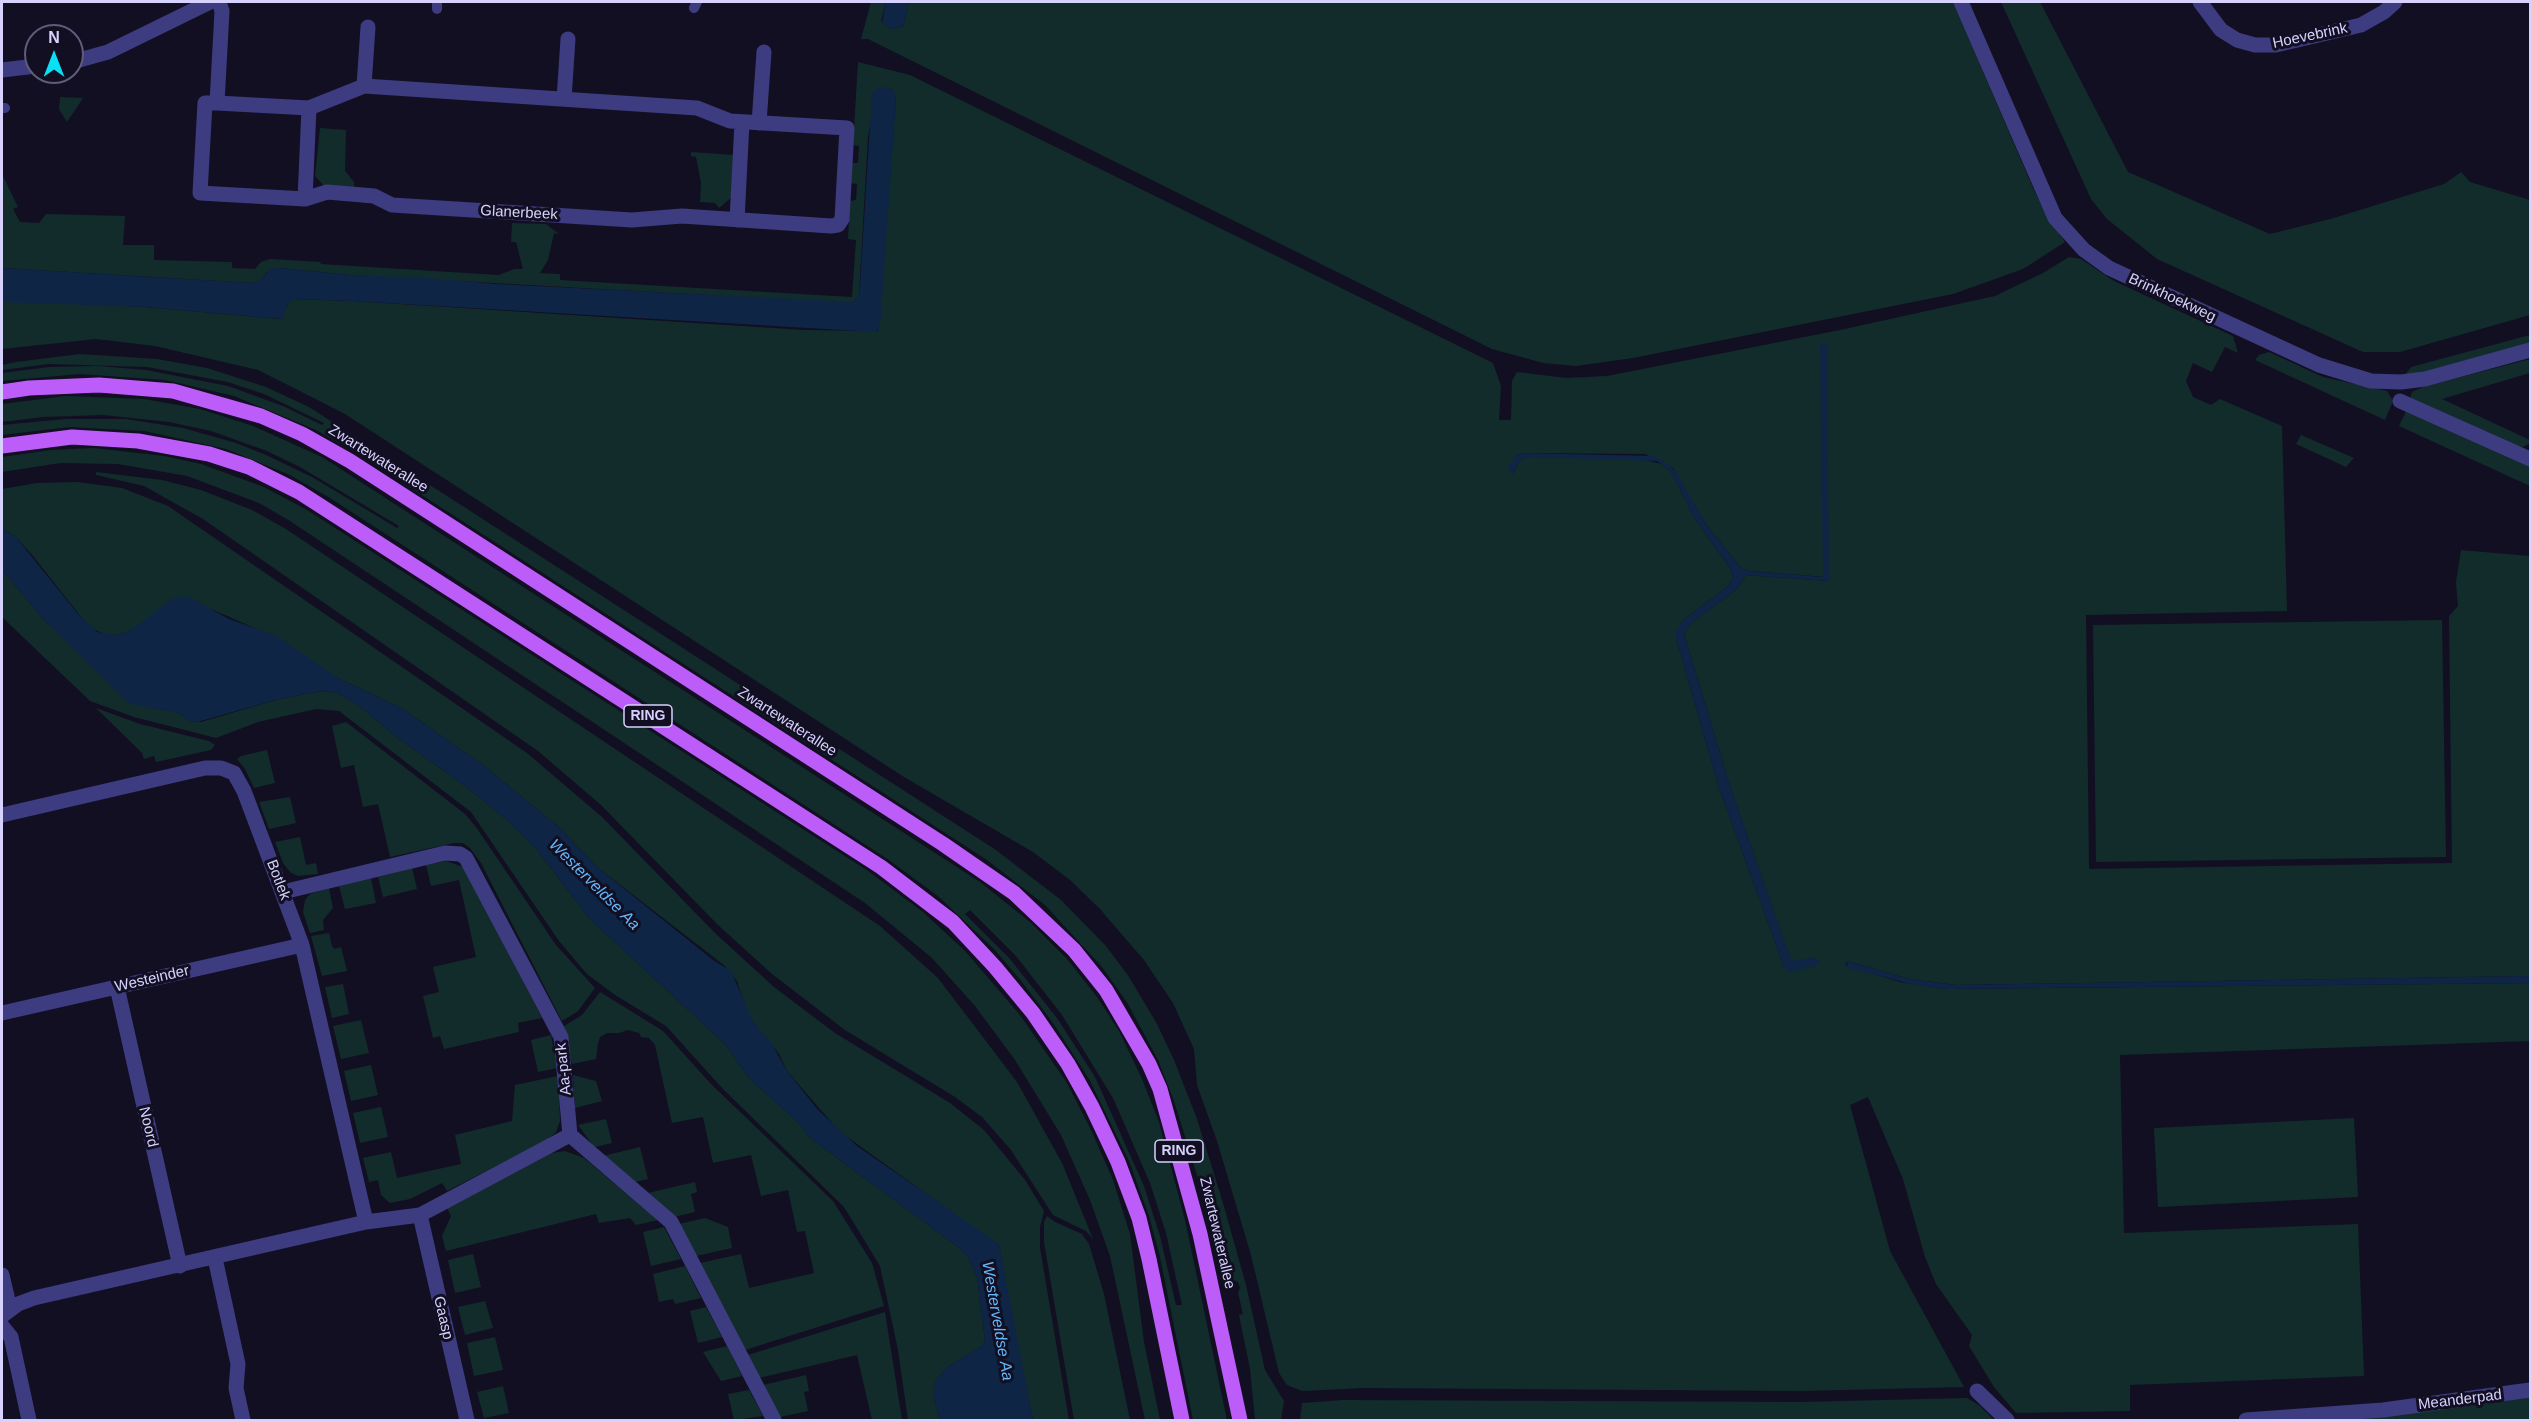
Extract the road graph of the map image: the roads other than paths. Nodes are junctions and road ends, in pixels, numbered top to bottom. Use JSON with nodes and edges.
{"nodes":[{"id":1,"x":210,"y":2,"type":"edge"},
{"id":2,"x":219,"y":2,"type":"edge"},
{"id":3,"x":1961,"y":2,"type":"edge"},
{"id":4,"x":2200,"y":2,"type":"edge"},
{"id":5,"x":2396,"y":2,"type":"edge"},
{"id":6,"x":368,"y":27,"type":"dead end"},
{"id":7,"x":568,"y":39,"type":"dead end"},
{"id":8,"x":764,"y":52,"type":"dead end"},
{"id":9,"x":84,"y":58,"type":"edge"},
{"id":10,"x":24,"y":67,"type":"edge"},
{"id":11,"x":2,"y":70,"type":"edge"},
{"id":12,"x":364,"y":86,"type":"junction"},
{"id":13,"x":564,"y":99,"type":"junction"},
{"id":14,"x":217,"y":103,"type":"junction"},
{"id":15,"x":309,"y":108,"type":"junction"},
{"id":16,"x":742,"y":122,"type":"junction"},
{"id":17,"x":759,"y":123,"type":"junction"},
{"id":18,"x":305,"y":199,"type":"junction"},
{"id":19,"x":737,"y":220,"type":"junction"},
{"id":20,"x":2530,"y":350,"type":"edge"},
{"id":21,"x":2,"y":392,"type":"edge"},
{"id":22,"x":2400,"y":401,"type":"dead end"},
{"id":23,"x":2,"y":446,"type":"edge"},
{"id":24,"x":2530,"y":459,"type":"edge"},
{"id":25,"x":2,"y":815,"type":"edge"},
{"id":26,"x":283,"y":891,"type":"junction"},
{"id":27,"x":302,"y":945,"type":"junction"},
{"id":28,"x":117,"y":987,"type":"junction"},
{"id":29,"x":2,"y":1013,"type":"edge"},
{"id":30,"x":570,"y":1136,"type":"junction"},
{"id":31,"x":420,"y":1215,"type":"junction"},
{"id":32,"x":366,"y":1222,"type":"junction"},
{"id":33,"x":215,"y":1258,"type":"junction"},
{"id":34,"x":180,"y":1266,"type":"junction"},
{"id":35,"x":2,"y":1275,"type":"edge"},
{"id":36,"x":6,"y":1313,"type":"edge"},
{"id":37,"x":2,"y":1326,"type":"edge"},
{"id":38,"x":2530,"y":1390,"type":"edge"},
{"id":39,"x":1977,"y":1391,"type":"dead end"},
{"id":40,"x":29,"y":1420,"type":"edge"},
{"id":41,"x":243,"y":1420,"type":"edge"},
{"id":42,"x":467,"y":1420,"type":"edge"},
{"id":43,"x":774,"y":1420,"type":"edge"},
{"id":44,"x":1182,"y":1420,"type":"edge"},
{"id":45,"x":1240,"y":1420,"type":"edge"},
{"id":46,"x":2007,"y":1420,"type":"edge"},
{"id":47,"x":2246,"y":1420,"type":"edge"}],
"edges":[{"from":1,"to":9,"type":"street"},
{"from":2,"to":14,"type":"street"},
{"from":3,"to":20,"type":"street","name":"Brinkhoekweg"},
{"from":4,"to":5,"type":"street","name":"Hoevebrink"},
{"from":6,"to":12,"type":"street"},
{"from":7,"to":13,"type":"street"},
{"from":8,"to":17,"type":"street"},
{"from":10,"to":11,"type":"street"},
{"from":12,"to":13,"type":"street","name":"Glanerbeek"},
{"from":12,"to":15,"type":"street","name":"Glanerbeek"},
{"from":13,"to":16,"type":"street","name":"Glanerbeek"},
{"from":14,"to":15,"type":"street","name":"Glanerbeek"},
{"from":14,"to":18,"type":"street","name":"Glanerbeek"},
{"from":15,"to":18,"type":"street"},
{"from":16,"to":17,"type":"street","name":"Glanerbeek"},
{"from":16,"to":19,"type":"street"},
{"from":17,"to":19,"type":"street","name":"Glanerbeek"},
{"from":18,"to":19,"type":"street","name":"Glanerbeek"},
{"from":21,"to":45,"type":"main road","name":"Zwartewaterallee","number":"RING"},
{"from":22,"to":24,"type":"street"},
{"from":23,"to":44,"type":"main road","number":"RING"},
{"from":25,"to":26,"type":"street","name":"Botlek"},
{"from":26,"to":27,"type":"street","name":"Botlek"},
{"from":26,"to":30,"type":"street","name":"Aa-park"},
{"from":27,"to":28,"type":"street","name":"Westeinder"},
{"from":27,"to":32,"type":"street","name":"Botlek"},
{"from":28,"to":29,"type":"street","name":"Westeinder"},
{"from":28,"to":34,"type":"street","name":"Noord"},
{"from":30,"to":31,"type":"street"},
{"from":30,"to":43,"type":"street"},
{"from":31,"to":32,"type":"street"},
{"from":31,"to":42,"type":"street","name":"Gaasp"},
{"from":32,"to":33,"type":"street"},
{"from":33,"to":34,"type":"street"},
{"from":33,"to":41,"type":"street"},
{"from":34,"to":36,"type":"street"},
{"from":35,"to":36,"type":"street"},
{"from":37,"to":40,"type":"street"},
{"from":38,"to":47,"type":"street","name":"Meanderpad"},
{"from":39,"to":46,"type":"street"}]}
